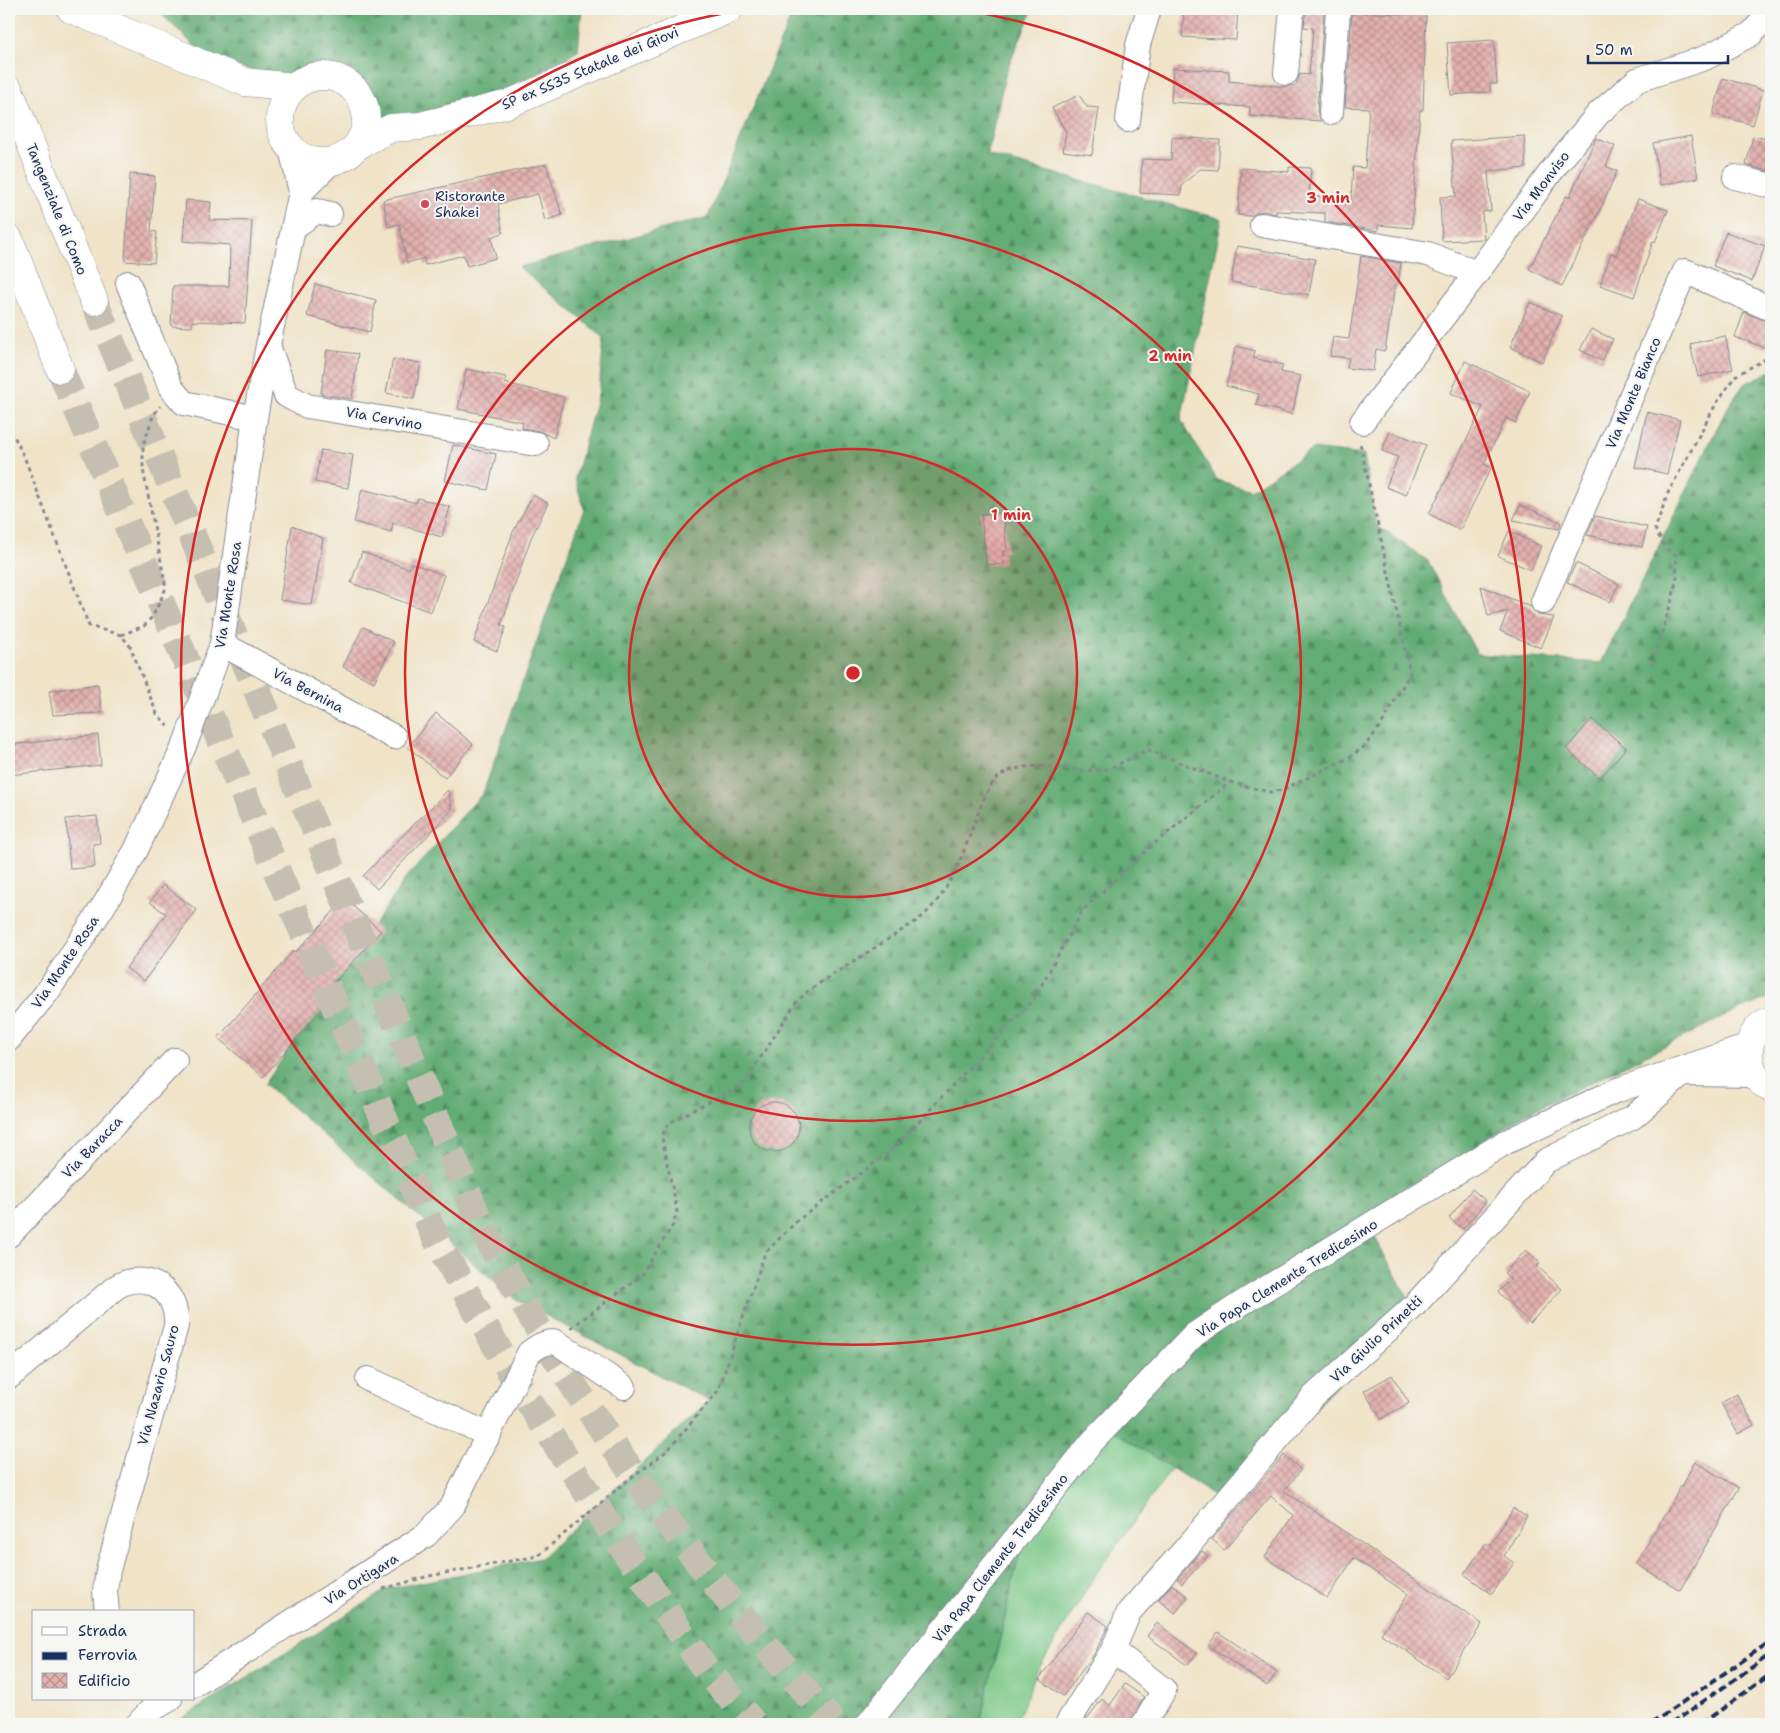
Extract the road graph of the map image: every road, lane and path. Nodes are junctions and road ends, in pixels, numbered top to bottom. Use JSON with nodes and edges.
{"nodes":[{"id":1,"x":71,"y":9,"type":"edge"},
{"id":2,"x":729,"y":9,"type":"edge"},
{"id":3,"x":1149,"y":9,"type":"edge"},
{"id":4,"x":1292,"y":9,"type":"edge"},
{"id":5,"x":1338,"y":9,"type":"edge"},
{"id":6,"x":1771,"y":12,"type":"edge"},
{"id":7,"x":1286,"y":73,"type":"dead end"},
{"id":8,"x":245,"y":82,"type":"junction"},
{"id":9,"x":294,"y":87,"type":"junction"},
{"id":10,"x":9,"y":90,"type":"edge"},
{"id":11,"x":363,"y":104,"type":"junction"},
{"id":12,"x":1331,"y":112,"type":"dead end"},
{"id":13,"x":1128,"y":120,"type":"dead end"},
{"id":14,"x":280,"y":124,"type":"junction"},
{"id":15,"x":391,"y":128,"type":"junction"},
{"id":16,"x":357,"y":146,"type":"junction"},
{"id":17,"x":291,"y":148,"type":"junction"},
{"id":18,"x":332,"y":161,"type":"junction"},
{"id":19,"x":1735,"y":177,"type":"dead end"},
{"id":20,"x":1771,"y":186,"type":"edge"},
{"id":21,"x":301,"y":192,"type":"junction"},
{"id":22,"x":330,"y":214,"type":"dead end"},
{"id":23,"x":1262,"y":225,"type":"dead end"},
{"id":24,"x":295,"y":226,"type":"junction"},
{"id":25,"x":9,"y":239,"type":"edge"},
{"id":26,"x":1477,"y":273,"type":"junction"},
{"id":27,"x":128,"y":283,"type":"dead end"},
{"id":28,"x":94,"y":301,"type":"tunnel mouth"},
{"id":29,"x":1771,"y":309,"type":"edge"},
{"id":30,"x":268,"y":345,"type":"junction"},
{"id":31,"x":1771,"y":356,"type":"edge"},
{"id":32,"x":60,"y":369,"type":"tunnel mouth"},
{"id":33,"x":171,"y":388,"type":"junction"},
{"id":34,"x":255,"y":418,"type":"junction"},
{"id":35,"x":1362,"y":422,"type":"joint"},
{"id":36,"x":9,"y":432,"type":"edge"},
{"id":37,"x":536,"y":444,"type":"dead end"},
{"id":38,"x":1542,"y":602,"type":"dead end"},
{"id":39,"x":121,"y":635,"type":"junction"},
{"id":40,"x":222,"y":644,"type":"junction"},
{"id":41,"x":1652,"y":664,"type":"dead end"},
{"id":42,"x":394,"y":737,"type":"dead end"},
{"id":43,"x":185,"y":744,"type":"junction"},
{"id":44,"x":1230,"y":782,"type":"junction"},
{"id":45,"x":1771,"y":1020,"type":"edge"},
{"id":46,"x":9,"y":1039,"type":"edge"},
{"id":47,"x":1749,"y":1046,"type":"junction"},
{"id":48,"x":175,"y":1060,"type":"dead end"},
{"id":49,"x":1677,"y":1074,"type":"junction"},
{"id":50,"x":1763,"y":1081,"type":"edge"},
{"id":51,"x":9,"y":1235,"type":"edge"},
{"id":52,"x":556,"y":1342,"type":"junction"},
{"id":53,"x":9,"y":1377,"type":"edge"},
{"id":54,"x":368,"y":1379,"type":"dead end"},
{"id":55,"x":624,"y":1387,"type":"dead end"},
{"id":56,"x":489,"y":1435,"type":"junction"},
{"id":57,"x":362,"y":1578,"type":"junction"},
{"id":58,"x":108,"y":1610,"type":"edge"},
{"id":59,"x":1113,"y":1650,"type":"junction"},
{"id":60,"x":195,"y":1684,"type":"edge"},
{"id":61,"x":868,"y":1724,"type":"edge"},
{"id":62,"x":1067,"y":1724,"type":"edge"},
{"id":63,"x":1144,"y":1724,"type":"edge"}],
"edges":[{"from":1,"to":8,"type":"main road"},
{"from":2,"to":15,"type":"main road","name":"SP ex SS35 Statale dei Giovi"},
{"from":3,"to":13,"type":"street"},
{"from":4,"to":7,"type":"street"},
{"from":5,"to":12,"type":"street"},
{"from":6,"to":26,"type":"street","name":"Via Monviso"},
{"from":8,"to":9,"type":"main road"},
{"from":8,"to":14,"type":"main road"},
{"from":9,"to":11,"type":"main road"},
{"from":9,"to":14,"type":"main road"},
{"from":10,"to":28,"type":"main road","name":"Tangenziale di Como"},
{"from":11,"to":15,"type":"main road"},
{"from":11,"to":16,"type":"main road"},
{"from":14,"to":17,"type":"main road"},
{"from":15,"to":16,"type":"main road","name":"SP ex SS35 Statale dei Giovi"},
{"from":16,"to":18,"type":"main road","name":"SP ex SS35 Statale dei Giovi"},
{"from":17,"to":18,"type":"main road"},
{"from":17,"to":21,"type":"street","name":"Via Monte Rosa"},
{"from":18,"to":21,"type":"street"},
{"from":19,"to":20,"type":"street"},
{"from":21,"to":24,"type":"street","name":"Via Monte Rosa"},
{"from":22,"to":24,"type":"street"},
{"from":23,"to":26,"type":"street"},
{"from":24,"to":30,"type":"street","name":"Via Monte Rosa"},
{"from":25,"to":32,"type":"main road"},
{"from":26,"to":35,"type":"street","name":"Via Monviso"},
{"from":27,"to":33,"type":"street"},
{"from":29,"to":38,"type":"street","name":"Via Monte Bianco"},
{"from":30,"to":34,"type":"street","name":"Via Monte Rosa"},
{"from":30,"to":37,"type":"street","name":"Via Cervino"},
{"from":31,"to":41,"type":"path"},
{"from":33,"to":34,"type":"street"},
{"from":33,"to":39,"type":"path"},
{"from":34,"to":40,"type":"street","name":"Via Monte Rosa"},
{"from":35,"to":44,"type":"path"},
{"from":36,"to":39,"type":"path"},
{"from":39,"to":43,"type":"path"},
{"from":40,"to":42,"type":"street","name":"Via Bernina"},
{"from":40,"to":43,"type":"street","name":"Via Monte Rosa"},
{"from":43,"to":46,"type":"street","name":"Via Monte Rosa"},
{"from":44,"to":52,"type":"path"},
{"from":44,"to":57,"type":"path"},
{"from":45,"to":47,"type":"main road"},
{"from":47,"to":49,"type":"street","name":"Via Papa Clemente Tredicesimo"},
{"from":47,"to":50,"type":"main road"},
{"from":48,"to":51,"type":"street","name":"Via Baracca"},
{"from":49,"to":50,"type":"street","name":"Via Papa Clemente Tredicesimo"},
{"from":49,"to":59,"type":"street","name":"Via Giulio Prinetti"},
{"from":49,"to":61,"type":"street","name":"Via Papa Clemente Tredicesimo"},
{"from":52,"to":55,"type":"street"},
{"from":52,"to":56,"type":"street","name":"Via Ortigara"},
{"from":53,"to":58,"type":"street","name":"Via Nazario Sauro"},
{"from":54,"to":56,"type":"street"},
{"from":56,"to":57,"type":"street","name":"Via Ortigara"},
{"from":57,"to":60,"type":"street","name":"Via Ortigara"},
{"from":59,"to":62,"type":"street","name":"Via Giulio Prinetti"},
{"from":59,"to":63,"type":"street"}]}
